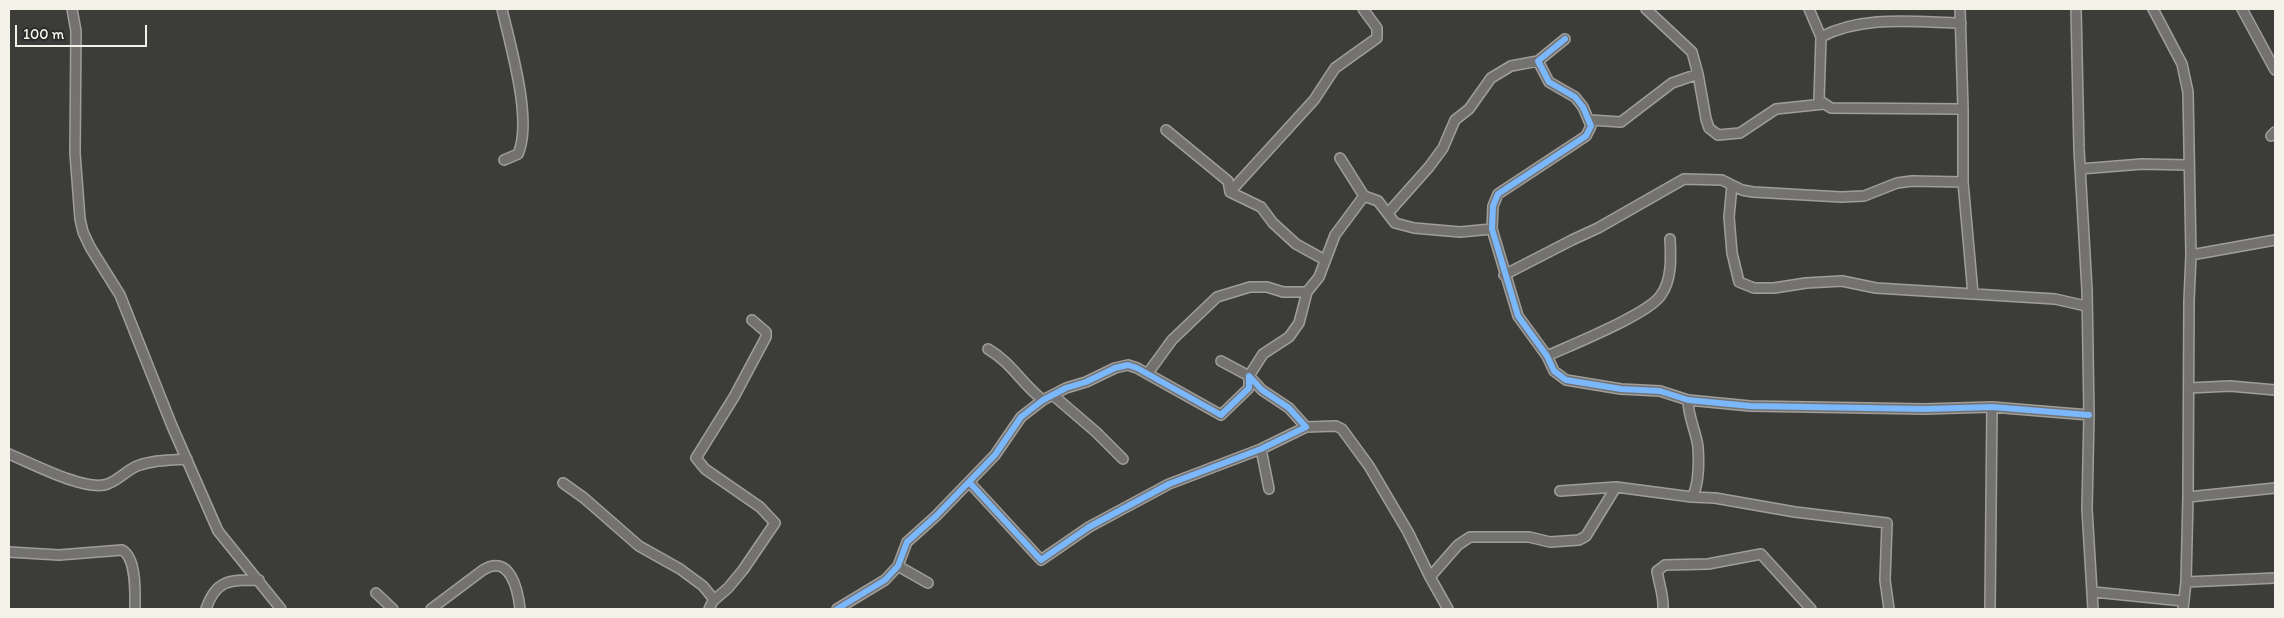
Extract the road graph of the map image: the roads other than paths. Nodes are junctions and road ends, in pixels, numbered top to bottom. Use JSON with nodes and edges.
{"nodes":[{"id":1,"x":72,"y":9,"type":"edge"},
{"id":2,"x":502,"y":9,"type":"edge"},
{"id":3,"x":1363,"y":9,"type":"edge"},
{"id":4,"x":1646,"y":9,"type":"edge"},
{"id":5,"x":1809,"y":9,"type":"edge"},
{"id":6,"x":1960,"y":9,"type":"edge"},
{"id":7,"x":2076,"y":9,"type":"edge"},
{"id":8,"x":2153,"y":9,"type":"edge"},
{"id":9,"x":2242,"y":9,"type":"edge"},
{"id":10,"x":1961,"y":23,"type":"junction"},
{"id":11,"x":1821,"y":37,"type":"junction"},
{"id":12,"x":1565,"y":39,"type":"dead end"},
{"id":13,"x":1538,"y":61,"type":"junction"},
{"id":14,"x":2275,"y":70,"type":"edge"},
{"id":15,"x":1698,"y":74,"type":"junction"},
{"id":16,"x":1824,"y":104,"type":"junction"},
{"id":17,"x":1963,"y":109,"type":"junction"},
{"id":18,"x":1590,"y":120,"type":"junction"},
{"id":19,"x":1166,"y":130,"type":"dead end"},
{"id":20,"x":1340,"y":158,"type":"dead end"},
{"id":21,"x":504,"y":160,"type":"dead end"},
{"id":22,"x":2188,"y":165,"type":"junction"},
{"id":23,"x":2080,"y":169,"type":"junction"},
{"id":24,"x":1963,"y":182,"type":"junction"},
{"id":25,"x":1732,"y":185,"type":"junction"},
{"id":26,"x":1230,"y":192,"type":"junction"},
{"id":27,"x":1364,"y":196,"type":"junction"},
{"id":28,"x":1389,"y":212,"type":"junction"},
{"id":29,"x":1492,"y":229,"type":"junction"},
{"id":30,"x":1670,"y":239,"type":"dead end"},
{"id":31,"x":2275,"y":240,"type":"edge"},
{"id":32,"x":2191,"y":255,"type":"junction"},
{"id":33,"x":1325,"y":260,"type":"junction"},
{"id":34,"x":1504,"y":275,"type":"junction"},
{"id":35,"x":1307,"y":292,"type":"junction"},
{"id":36,"x":1973,"y":294,"type":"junction"},
{"id":37,"x":2086,"y":306,"type":"junction"},
{"id":38,"x":752,"y":320,"type":"dead end"},
{"id":39,"x":988,"y":349,"type":"dead end"},
{"id":40,"x":1547,"y":356,"type":"junction"},
{"id":41,"x":1221,"y":362,"type":"dead end"},
{"id":42,"x":1148,"y":373,"type":"junction"},
{"id":43,"x":1249,"y":376,"type":"junction"},
{"id":44,"x":2189,"y":388,"type":"junction"},
{"id":45,"x":2275,"y":390,"type":"edge"},
{"id":46,"x":1054,"y":396,"type":"junction"},
{"id":47,"x":1043,"y":400,"type":"junction"},
{"id":48,"x":1688,"y":400,"type":"junction"},
{"id":49,"x":1992,"y":406,"type":"junction"},
{"id":50,"x":2089,"y":415,"type":"junction"},
{"id":51,"x":1306,"y":427,"type":"junction"},
{"id":52,"x":1261,"y":449,"type":"junction"},
{"id":53,"x":9,"y":454,"type":"edge"},
{"id":54,"x":187,"y":459,"type":"junction"},
{"id":55,"x":1123,"y":459,"type":"dead end"},
{"id":56,"x":969,"y":482,"type":"junction"},
{"id":57,"x":562,"y":483,"type":"dead end"},
{"id":58,"x":1616,"y":487,"type":"junction"},
{"id":59,"x":2275,"y":488,"type":"edge"},
{"id":60,"x":1269,"y":489,"type":"dead end"},
{"id":61,"x":1560,"y":491,"type":"dead end"},
{"id":62,"x":1692,"y":497,"type":"junction"},
{"id":63,"x":2188,"y":497,"type":"junction"},
{"id":64,"x":9,"y":552,"type":"edge"},
{"id":65,"x":898,"y":566,"type":"junction"},
{"id":66,"x":1430,"y":577,"type":"junction"},
{"id":67,"x":2275,"y":578,"type":"edge"},
{"id":68,"x":259,"y":580,"type":"junction"},
{"id":69,"x":2186,"y":582,"type":"junction"},
{"id":70,"x":928,"y":583,"type":"dead end"},
{"id":71,"x":2094,"y":592,"type":"junction"},
{"id":72,"x":376,"y":594,"type":"dead end"},
{"id":73,"x":711,"y":605,"type":"edge"},
{"id":74,"x":2183,"y":605,"type":"edge"},
{"id":75,"x":134,"y":609,"type":"edge"},
{"id":76,"x":206,"y":609,"type":"edge"},
{"id":77,"x":281,"y":609,"type":"edge"},
{"id":78,"x":393,"y":609,"type":"edge"},
{"id":79,"x":431,"y":609,"type":"edge"},
{"id":80,"x":520,"y":609,"type":"edge"},
{"id":81,"x":837,"y":609,"type":"edge"},
{"id":82,"x":1448,"y":609,"type":"edge"},
{"id":83,"x":1663,"y":609,"type":"edge"},
{"id":84,"x":1811,"y":609,"type":"edge"},
{"id":85,"x":1889,"y":609,"type":"edge"},
{"id":86,"x":1990,"y":609,"type":"edge"},
{"id":87,"x":2093,"y":609,"type":"edge"}],
"edges":[{"from":1,"to":54,"type":"street"},
{"from":2,"to":21,"type":"street"},
{"from":3,"to":26,"type":"street"},
{"from":4,"to":15,"type":"street"},
{"from":5,"to":11,"type":"street"},
{"from":6,"to":10,"type":"street"},
{"from":7,"to":23,"type":"street"},
{"from":8,"to":22,"type":"street"},
{"from":9,"to":14,"type":"street"},
{"from":10,"to":11,"type":"street"},
{"from":10,"to":17,"type":"street"},
{"from":11,"to":16,"type":"street"},
{"from":12,"to":13,"type":"street"},
{"from":13,"to":18,"type":"street"},
{"from":13,"to":28,"type":"street"},
{"from":15,"to":16,"type":"street"},
{"from":15,"to":18,"type":"street"},
{"from":16,"to":17,"type":"street"},
{"from":17,"to":24,"type":"street"},
{"from":18,"to":29,"type":"street"},
{"from":19,"to":26,"type":"street"},
{"from":20,"to":27,"type":"street"},
{"from":22,"to":23,"type":"street"},
{"from":22,"to":32,"type":"street"},
{"from":23,"to":37,"type":"street"},
{"from":24,"to":25,"type":"street"},
{"from":24,"to":36,"type":"street"},
{"from":25,"to":34,"type":"street"},
{"from":25,"to":36,"type":"street"},
{"from":26,"to":33,"type":"street"},
{"from":27,"to":28,"type":"street"},
{"from":27,"to":33,"type":"street"},
{"from":28,"to":29,"type":"street"},
{"from":29,"to":34,"type":"street"},
{"from":30,"to":40,"type":"street"},
{"from":31,"to":32,"type":"street"},
{"from":32,"to":44,"type":"street"},
{"from":33,"to":35,"type":"street"},
{"from":34,"to":40,"type":"street"},
{"from":35,"to":42,"type":"street"},
{"from":35,"to":43,"type":"street"},
{"from":36,"to":37,"type":"street"},
{"from":37,"to":50,"type":"street"},
{"from":38,"to":73,"type":"street"},
{"from":39,"to":47,"type":"street"},
{"from":40,"to":48,"type":"street"},
{"from":41,"to":43,"type":"street"},
{"from":42,"to":43,"type":"street"},
{"from":42,"to":46,"type":"street"},
{"from":43,"to":51,"type":"street"},
{"from":44,"to":45,"type":"street"},
{"from":44,"to":63,"type":"street"},
{"from":46,"to":47,"type":"street"},
{"from":46,"to":55,"type":"street"},
{"from":47,"to":56,"type":"street"},
{"from":48,"to":49,"type":"street"},
{"from":48,"to":62,"type":"street"},
{"from":49,"to":50,"type":"street"},
{"from":49,"to":86,"type":"street"},
{"from":50,"to":71,"type":"street"},
{"from":51,"to":52,"type":"street"},
{"from":51,"to":66,"type":"street"},
{"from":52,"to":56,"type":"street"},
{"from":52,"to":60,"type":"street"},
{"from":53,"to":54,"type":"street"},
{"from":54,"to":68,"type":"street"},
{"from":56,"to":65,"type":"street"},
{"from":57,"to":73,"type":"street"},
{"from":58,"to":61,"type":"street"},
{"from":58,"to":62,"type":"street"},
{"from":58,"to":66,"type":"street"},
{"from":59,"to":63,"type":"street"},
{"from":62,"to":85,"type":"street"},
{"from":63,"to":69,"type":"street"},
{"from":64,"to":75,"type":"street"},
{"from":65,"to":70,"type":"street"},
{"from":65,"to":81,"type":"street"},
{"from":66,"to":82,"type":"street"},
{"from":67,"to":69,"type":"street"},
{"from":68,"to":76,"type":"street"},
{"from":68,"to":77,"type":"street"},
{"from":69,"to":74,"type":"street"},
{"from":71,"to":74,"type":"street"},
{"from":71,"to":87,"type":"street"},
{"from":72,"to":78,"type":"street"},
{"from":79,"to":80,"type":"street"},
{"from":83,"to":84,"type":"street"}]}
